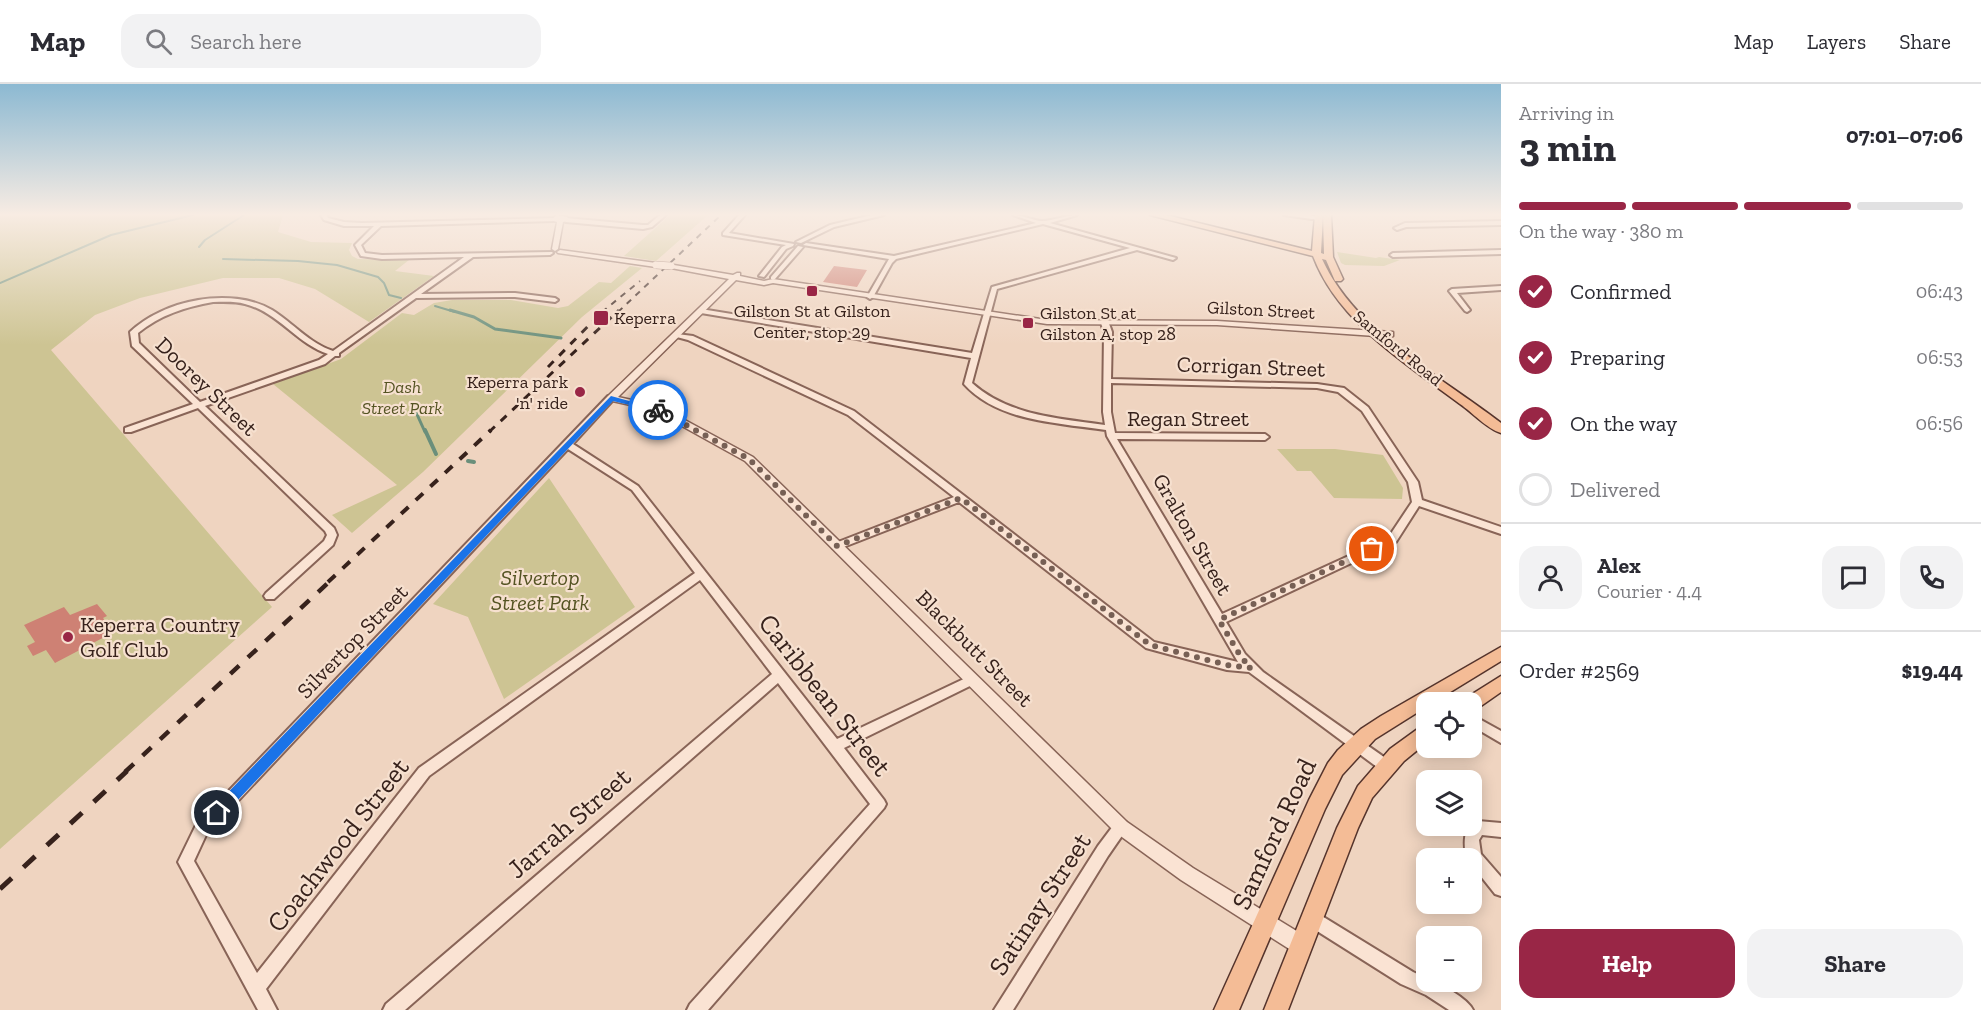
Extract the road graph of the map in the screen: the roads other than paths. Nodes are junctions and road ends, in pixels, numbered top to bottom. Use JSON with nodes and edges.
{"nodes":[{"id":1,"x":467,"y":258,"type":"edge"},
{"id":2,"x":607,"y":258,"type":"edge"},
{"id":3,"x":776,"y":258,"type":"edge"},
{"id":4,"x":791,"y":258,"type":"edge"},
{"id":5,"x":894,"y":258,"type":"edge"},
{"id":6,"x":1100,"y":258,"type":"edge"},
{"id":7,"x":1318,"y":258,"type":"edge"},
{"id":8,"x":1329,"y":258,"type":"edge"},
{"id":9,"x":735,"y":277,"type":"junction"},
{"id":10,"x":760,"y":278,"type":"junction"},
{"id":11,"x":773,"y":279,"type":"junction"},
{"id":12,"x":1501,"y":288,"type":"edge"},
{"id":13,"x":416,"y":296,"type":"junction"},
{"id":14,"x":870,"y":297,"type":"junction"},
{"id":15,"x":555,"y":300,"type":"dead end"},
{"id":16,"x":1467,"y":310,"type":"dead end"},
{"id":17,"x":701,"y":311,"type":"junction"},
{"id":18,"x":986,"y":314,"type":"junction"},
{"id":19,"x":1105,"y":323,"type":"junction"},
{"id":20,"x":1377,"y":334,"type":"junction"},
{"id":21,"x":1390,"y":334,"type":"junction"},
{"id":22,"x":677,"y":336,"type":"junction"},
{"id":23,"x":336,"y":354,"type":"junction"},
{"id":24,"x":975,"y":356,"type":"junction"},
{"id":25,"x":1108,"y":381,"type":"junction"},
{"id":26,"x":611,"y":398,"type":"junction"},
{"id":27,"x":199,"y":405,"type":"junction"},
{"id":28,"x":1501,"y":418,"type":"edge"},
{"id":29,"x":1501,"y":429,"type":"edge"},
{"id":30,"x":128,"y":430,"type":"dead end"},
{"id":31,"x":1110,"y":432,"type":"junction"},
{"id":32,"x":1265,"y":437,"type":"dead end"},
{"id":33,"x":568,"y":446,"type":"junction"},
{"id":34,"x":961,"y":498,"type":"junction"},
{"id":35,"x":1417,"y":502,"type":"junction"},
{"id":36,"x":1501,"y":531,"type":"edge"},
{"id":37,"x":837,"y":546,"type":"junction"},
{"id":38,"x":700,"y":575,"type":"junction"},
{"id":39,"x":270,"y":596,"type":"dead end"},
{"id":40,"x":1219,"y":620,"type":"junction"},
{"id":41,"x":1501,"y":653,"type":"edge"},
{"id":42,"x":1251,"y":668,"type":"junction"},
{"id":43,"x":780,"y":674,"type":"junction"},
{"id":44,"x":972,"y":680,"type":"junction"},
{"id":45,"x":1501,"y":683,"type":"edge"},
{"id":46,"x":1482,"y":696,"type":"edge"},
{"id":47,"x":1482,"y":726,"type":"edge"},
{"id":48,"x":1501,"y":738,"type":"edge"},
{"id":49,"x":1416,"y":741,"type":"edge"},
{"id":50,"x":836,"y":746,"type":"junction"},
{"id":51,"x":1355,"y":746,"type":"junction"},
{"id":52,"x":1386,"y":766,"type":"junction"},
{"id":53,"x":1121,"y":827,"type":"junction"},
{"id":54,"x":1501,"y":830,"type":"edge"},
{"id":55,"x":1501,"y":890,"type":"edge"},
{"id":56,"x":1312,"y":918,"type":"junction"},
{"id":57,"x":1265,"y":923,"type":"junction"},
{"id":58,"x":1301,"y":945,"type":"junction"},
{"id":59,"x":256,"y":988,"type":"junction"},
{"id":60,"x":268,"y":1010,"type":"edge"},
{"id":61,"x":392,"y":1010,"type":"edge"},
{"id":62,"x":696,"y":1010,"type":"edge"},
{"id":63,"x":1003,"y":1010,"type":"edge"},
{"id":64,"x":1226,"y":1010,"type":"edge"},
{"id":65,"x":1276,"y":1010,"type":"edge"},
{"id":66,"x":1464,"y":1010,"type":"edge"}],
"edges":[{"from":1,"to":13,"type":"street"},
{"from":2,"to":9,"type":"street","bridge":true},
{"from":3,"to":10,"type":"street"},
{"from":4,"to":11,"type":"street"},
{"from":5,"to":14,"type":"street"},
{"from":6,"to":18,"type":"street"},
{"from":7,"to":20,"type":"main road","name":"Samford Road"},
{"from":8,"to":21,"type":"main road","name":"Samford Road"},
{"from":9,"to":10,"type":"street"},
{"from":9,"to":17,"type":"street","name":"Silvertop Street"},
{"from":10,"to":11,"type":"street","name":"Gilston Street"},
{"from":11,"to":14,"type":"street","name":"Gilston Street"},
{"from":12,"to":16,"type":"street"},
{"from":13,"to":15,"type":"street"},
{"from":13,"to":23,"type":"street"},
{"from":14,"to":18,"type":"street","name":"Gilston Street"},
{"from":17,"to":22,"type":"street","name":"Silvertop Street"},
{"from":17,"to":24,"type":"street"},
{"from":18,"to":19,"type":"street","name":"Gilston Street"},
{"from":18,"to":24,"type":"street"},
{"from":19,"to":20,"type":"street","name":"Gilston Street"},
{"from":19,"to":25,"type":"street"},
{"from":20,"to":21,"type":"street","name":"Gilston Street"},
{"from":20,"to":29,"type":"main road","name":"Samford Road"},
{"from":21,"to":28,"type":"main road","name":"Samford Road"},
{"from":22,"to":26,"type":"street","name":"Silvertop Street"},
{"from":22,"to":34,"type":"street"},
{"from":23,"to":27,"type":"street"},
{"from":23,"to":27,"type":"street","name":"Doorey Street"},
{"from":24,"to":31,"type":"street","name":"Regan Street"},
{"from":25,"to":31,"type":"street"},
{"from":25,"to":35,"type":"street","name":"Corrigan Street"},
{"from":26,"to":33,"type":"street","name":"Silvertop Street"},
{"from":26,"to":37,"type":"street","name":"Blackbutt Street"},
{"from":27,"to":30,"type":"street"},
{"from":27,"to":39,"type":"street","name":"Doorey Street"},
{"from":31,"to":32,"type":"street","name":"Regan Street"},
{"from":31,"to":40,"type":"street","name":"Gralton Street"},
{"from":33,"to":38,"type":"street","name":"Caribbean Street"},
{"from":33,"to":59,"type":"street","name":"Silvertop Street"},
{"from":34,"to":37,"type":"street"},
{"from":34,"to":42,"type":"street"},
{"from":35,"to":36,"type":"street"},
{"from":35,"to":40,"type":"street"},
{"from":37,"to":44,"type":"street","name":"Blackbutt Street"},
{"from":38,"to":43,"type":"street","name":"Caribbean Street"},
{"from":38,"to":59,"type":"street","name":"Coachwood Street"},
{"from":40,"to":42,"type":"street","name":"Gralton Street"},
{"from":41,"to":51,"type":"main road","name":"Samford Road"},
{"from":42,"to":51,"type":"street","name":"Gralton Street"},
{"from":43,"to":50,"type":"street","name":"Caribbean Street"},
{"from":43,"to":61,"type":"street","name":"Jarrah Street"},
{"from":44,"to":50,"type":"street"},
{"from":44,"to":53,"type":"street","name":"Blackbutt Street"},
{"from":45,"to":46,"type":"main road"},
{"from":47,"to":48,"type":"street"},
{"from":49,"to":52,"type":"main road"},
{"from":50,"to":62,"type":"street","name":"Caribbean Street"},
{"from":51,"to":52,"type":"street","name":"Gralton Street"},
{"from":51,"to":57,"type":"main road","name":"Samford Road"},
{"from":52,"to":56,"type":"main road"},
{"from":53,"to":57,"type":"street","name":"Blackbutt Street"},
{"from":53,"to":63,"type":"street","name":"Satinay Street"},
{"from":54,"to":55,"type":"street"},
{"from":56,"to":58,"type":"main road"},
{"from":56,"to":66,"type":"street"},
{"from":57,"to":58,"type":"street","name":"Blackbutt Street"},
{"from":57,"to":64,"type":"main road","name":"Samford Road"},
{"from":58,"to":65,"type":"main road"},
{"from":59,"to":60,"type":"street","name":"Silvertop Street"}]}
